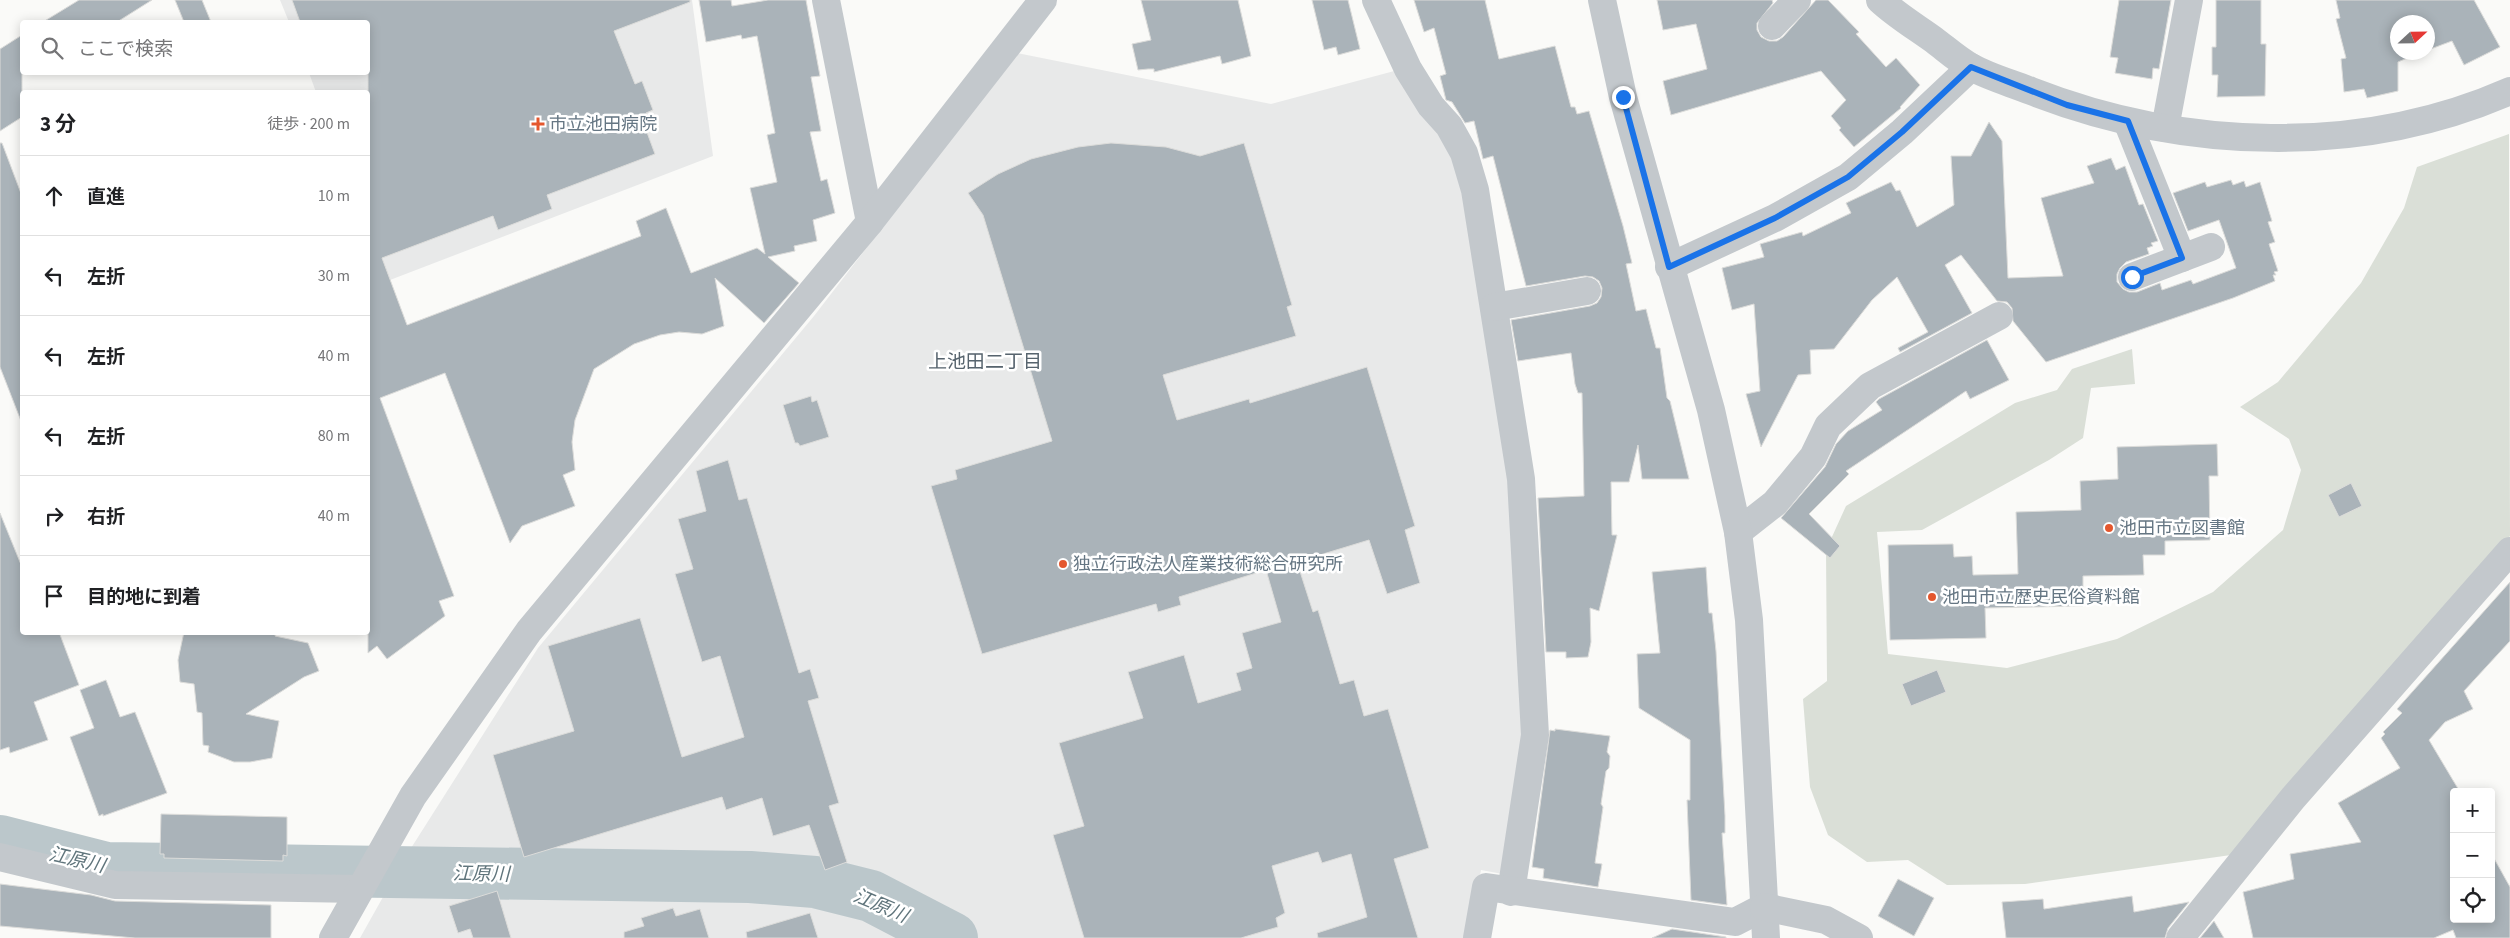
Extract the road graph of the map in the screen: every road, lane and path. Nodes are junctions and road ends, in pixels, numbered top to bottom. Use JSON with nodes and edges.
{"nodes":[{"id":1,"x":826,"y":0,"type":"edge"},
{"id":2,"x":1044,"y":0,"type":"edge"},
{"id":3,"x":1376,"y":0,"type":"edge"},
{"id":4,"x":1602,"y":0,"type":"edge"},
{"id":5,"x":1797,"y":0,"type":"edge"},
{"id":6,"x":1880,"y":0,"type":"edge"},
{"id":7,"x":2189,"y":0,"type":"edge"},
{"id":8,"x":1772,"y":26,"type":"dead end"},
{"id":9,"x":1971,"y":67,"type":"junction"},
{"id":10,"x":2510,"y":91,"type":"edge"},
{"id":11,"x":2128,"y":121,"type":"junction"},
{"id":12,"x":2166,"y":128,"type":"junction"},
{"id":13,"x":870,"y":222,"type":"junction"},
{"id":14,"x":2211,"y":247,"type":"dead end"},
{"id":15,"x":2182,"y":258,"type":"junction"},
{"id":16,"x":1669,"y":267,"type":"junction"},
{"id":17,"x":2132,"y":277,"type":"dead end"},
{"id":18,"x":1587,"y":291,"type":"dead end"},
{"id":19,"x":1494,"y":307,"type":"junction"},
{"id":20,"x":1999,"y":316,"type":"dead end"},
{"id":21,"x":1738,"y":532,"type":"junction"},
{"id":22,"x":2510,"y":551,"type":"edge"},
{"id":23,"x":0,"y":857,"type":"edge"},
{"id":24,"x":360,"y":889,"type":"junction"},
{"id":25,"x":1511,"y":892,"type":"junction"},
{"id":26,"x":1764,"y":907,"type":"junction"},
{"id":27,"x":333,"y":938,"type":"edge"},
{"id":28,"x":1477,"y":938,"type":"edge"},
{"id":29,"x":1766,"y":938,"type":"edge"},
{"id":30,"x":1859,"y":938,"type":"edge"},
{"id":31,"x":2180,"y":938,"type":"edge"}],
"edges":[{"from":1,"to":13,"type":"street"},
{"from":2,"to":13,"type":"street"},
{"from":3,"to":19,"type":"street"},
{"from":4,"to":16,"type":"street"},
{"from":5,"to":8,"type":"street"},
{"from":6,"to":9,"type":"street"},
{"from":7,"to":12,"type":"street"},
{"from":9,"to":11,"type":"street"},
{"from":9,"to":16,"type":"street"},
{"from":10,"to":12,"type":"street"},
{"from":11,"to":12,"type":"street"},
{"from":11,"to":15,"type":"street"},
{"from":13,"to":24,"type":"street"},
{"from":14,"to":15,"type":"street"},
{"from":15,"to":17,"type":"street"},
{"from":16,"to":21,"type":"street"},
{"from":18,"to":19,"type":"street"},
{"from":19,"to":25,"type":"street"},
{"from":20,"to":21,"type":"street"},
{"from":21,"to":26,"type":"street"},
{"from":22,"to":31,"type":"street"},
{"from":23,"to":24,"type":"street"},
{"from":24,"to":27,"type":"street"},
{"from":25,"to":26,"type":"street"},
{"from":25,"to":28,"type":"street"},
{"from":26,"to":29,"type":"street"},
{"from":26,"to":30,"type":"street"}]}
